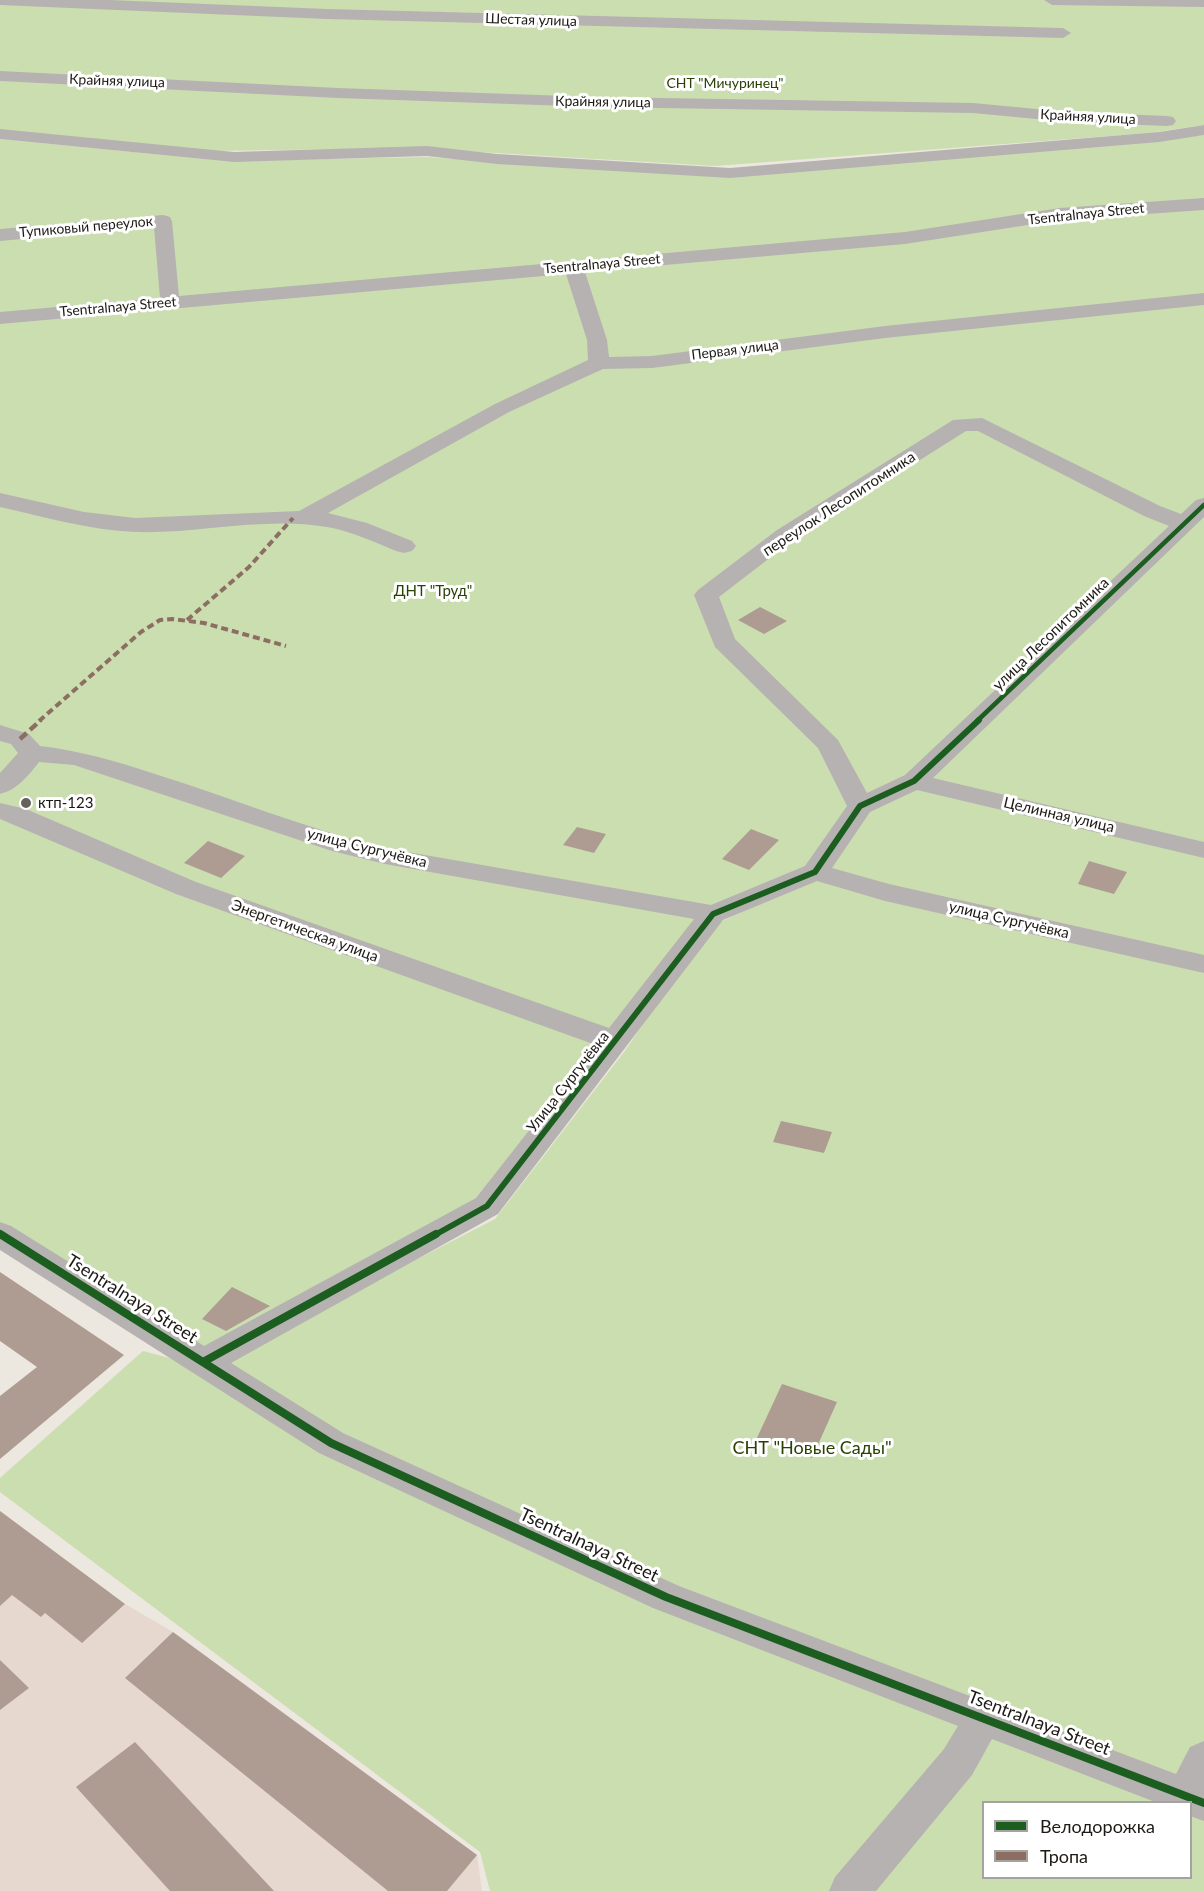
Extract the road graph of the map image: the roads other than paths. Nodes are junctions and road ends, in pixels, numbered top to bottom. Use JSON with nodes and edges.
{"nodes":[{"id":1,"x":0,"y":0,"type":"edge"},
{"id":2,"x":1052,"y":0,"type":"edge"},
{"id":3,"x":1204,"y":2,"type":"edge"},
{"id":4,"x":1063,"y":33,"type":"dead end"},
{"id":5,"x":0,"y":76,"type":"edge"},
{"id":6,"x":1204,"y":129,"type":"edge"},
{"id":7,"x":0,"y":134,"type":"edge"},
{"id":8,"x":1204,"y":204,"type":"edge"},
{"id":9,"x":0,"y":235,"type":"edge"},
{"id":10,"x":574,"y":267,"type":"junction"},
{"id":11,"x":1204,"y":299,"type":"edge"},
{"id":12,"x":170,"y":302,"type":"junction"},
{"id":13,"x":0,"y":318,"type":"edge"},
{"id":14,"x":599,"y":363,"type":"junction"},
{"id":15,"x":0,"y":500,"type":"edge"},
{"id":16,"x":1204,"y":505,"type":"edge"},
{"id":17,"x":303,"y":518,"type":"junction"},
{"id":18,"x":1183,"y":523,"type":"junction"},
{"id":19,"x":404,"y":546,"type":"dead end"},
{"id":20,"x":0,"y":733,"type":"edge"},
{"id":21,"x":33,"y":753,"type":"junction"},
{"id":22,"x":914,"y":781,"type":"junction"},
{"id":23,"x":0,"y":786,"type":"edge"},
{"id":24,"x":860,"y":806,"type":"junction"},
{"id":25,"x":0,"y":811,"type":"edge"},
{"id":26,"x":1204,"y":850,"type":"edge"},
{"id":27,"x":815,"y":872,"type":"junction"},
{"id":28,"x":713,"y":914,"type":"junction"},
{"id":29,"x":1204,"y":964,"type":"edge"},
{"id":30,"x":615,"y":1041,"type":"junction"},
{"id":31,"x":0,"y":1234,"type":"edge"},
{"id":32,"x":203,"y":1362,"type":"junction"},
{"id":33,"x":983,"y":1718,"type":"junction"},
{"id":34,"x":1204,"y":1759,"type":"edge"},
{"id":35,"x":1195,"y":1799,"type":"edge"},
{"id":36,"x":850,"y":1891,"type":"edge"}],
"edges":[{"from":1,"to":4,"type":"street","name":"Шестая улица"},
{"from":2,"to":3,"type":"street"},
{"from":5,"to":6,"type":"street","name":"Крайняя улица"},
{"from":6,"to":7,"type":"street"},
{"from":8,"to":10,"type":"street","name":"Tsentralnaya Street"},
{"from":9,"to":12,"type":"street","name":"Тупиковый переулок"},
{"from":10,"to":12,"type":"street","name":"Tsentralnaya Street"},
{"from":10,"to":14,"type":"street"},
{"from":11,"to":14,"type":"street","name":"Первая улица"},
{"from":12,"to":13,"type":"street","name":"Tsentralnaya Street"},
{"from":14,"to":17,"type":"street","name":"Первая улица"},
{"from":15,"to":17,"type":"street"},
{"from":16,"to":18,"type":"street","name":"улица Лесопитомника"},
{"from":17,"to":19,"type":"street"},
{"from":18,"to":22,"type":"street","name":"улица Лесопитомника"},
{"from":18,"to":24,"type":"street","name":"переулок Лесопитомника"},
{"from":20,"to":21,"type":"street","name":"улица Сургучёвка"},
{"from":21,"to":23,"type":"street"},
{"from":21,"to":28,"type":"street","name":"улица Сургучёвка"},
{"from":22,"to":24,"type":"street"},
{"from":22,"to":26,"type":"street","name":"Целинная улица"},
{"from":24,"to":27,"type":"street"},
{"from":25,"to":30,"type":"street","name":"Энергетическая улица"},
{"from":27,"to":28,"type":"street","name":"Улица Сургучёвка"},
{"from":27,"to":29,"type":"street","name":"улица Сургучёвка"},
{"from":28,"to":30,"type":"street","name":"Улица Сургучёвка"},
{"from":30,"to":32,"type":"street","name":"Улица Сургучёвка"},
{"from":31,"to":32,"type":"street","name":"Tsentralnaya Street"},
{"from":32,"to":33,"type":"street","name":"Tsentralnaya Street"},
{"from":33,"to":35,"type":"street","name":"Tsentralnaya Street"},
{"from":33,"to":36,"type":"street"},
{"from":34,"to":35,"type":"street"}]}
